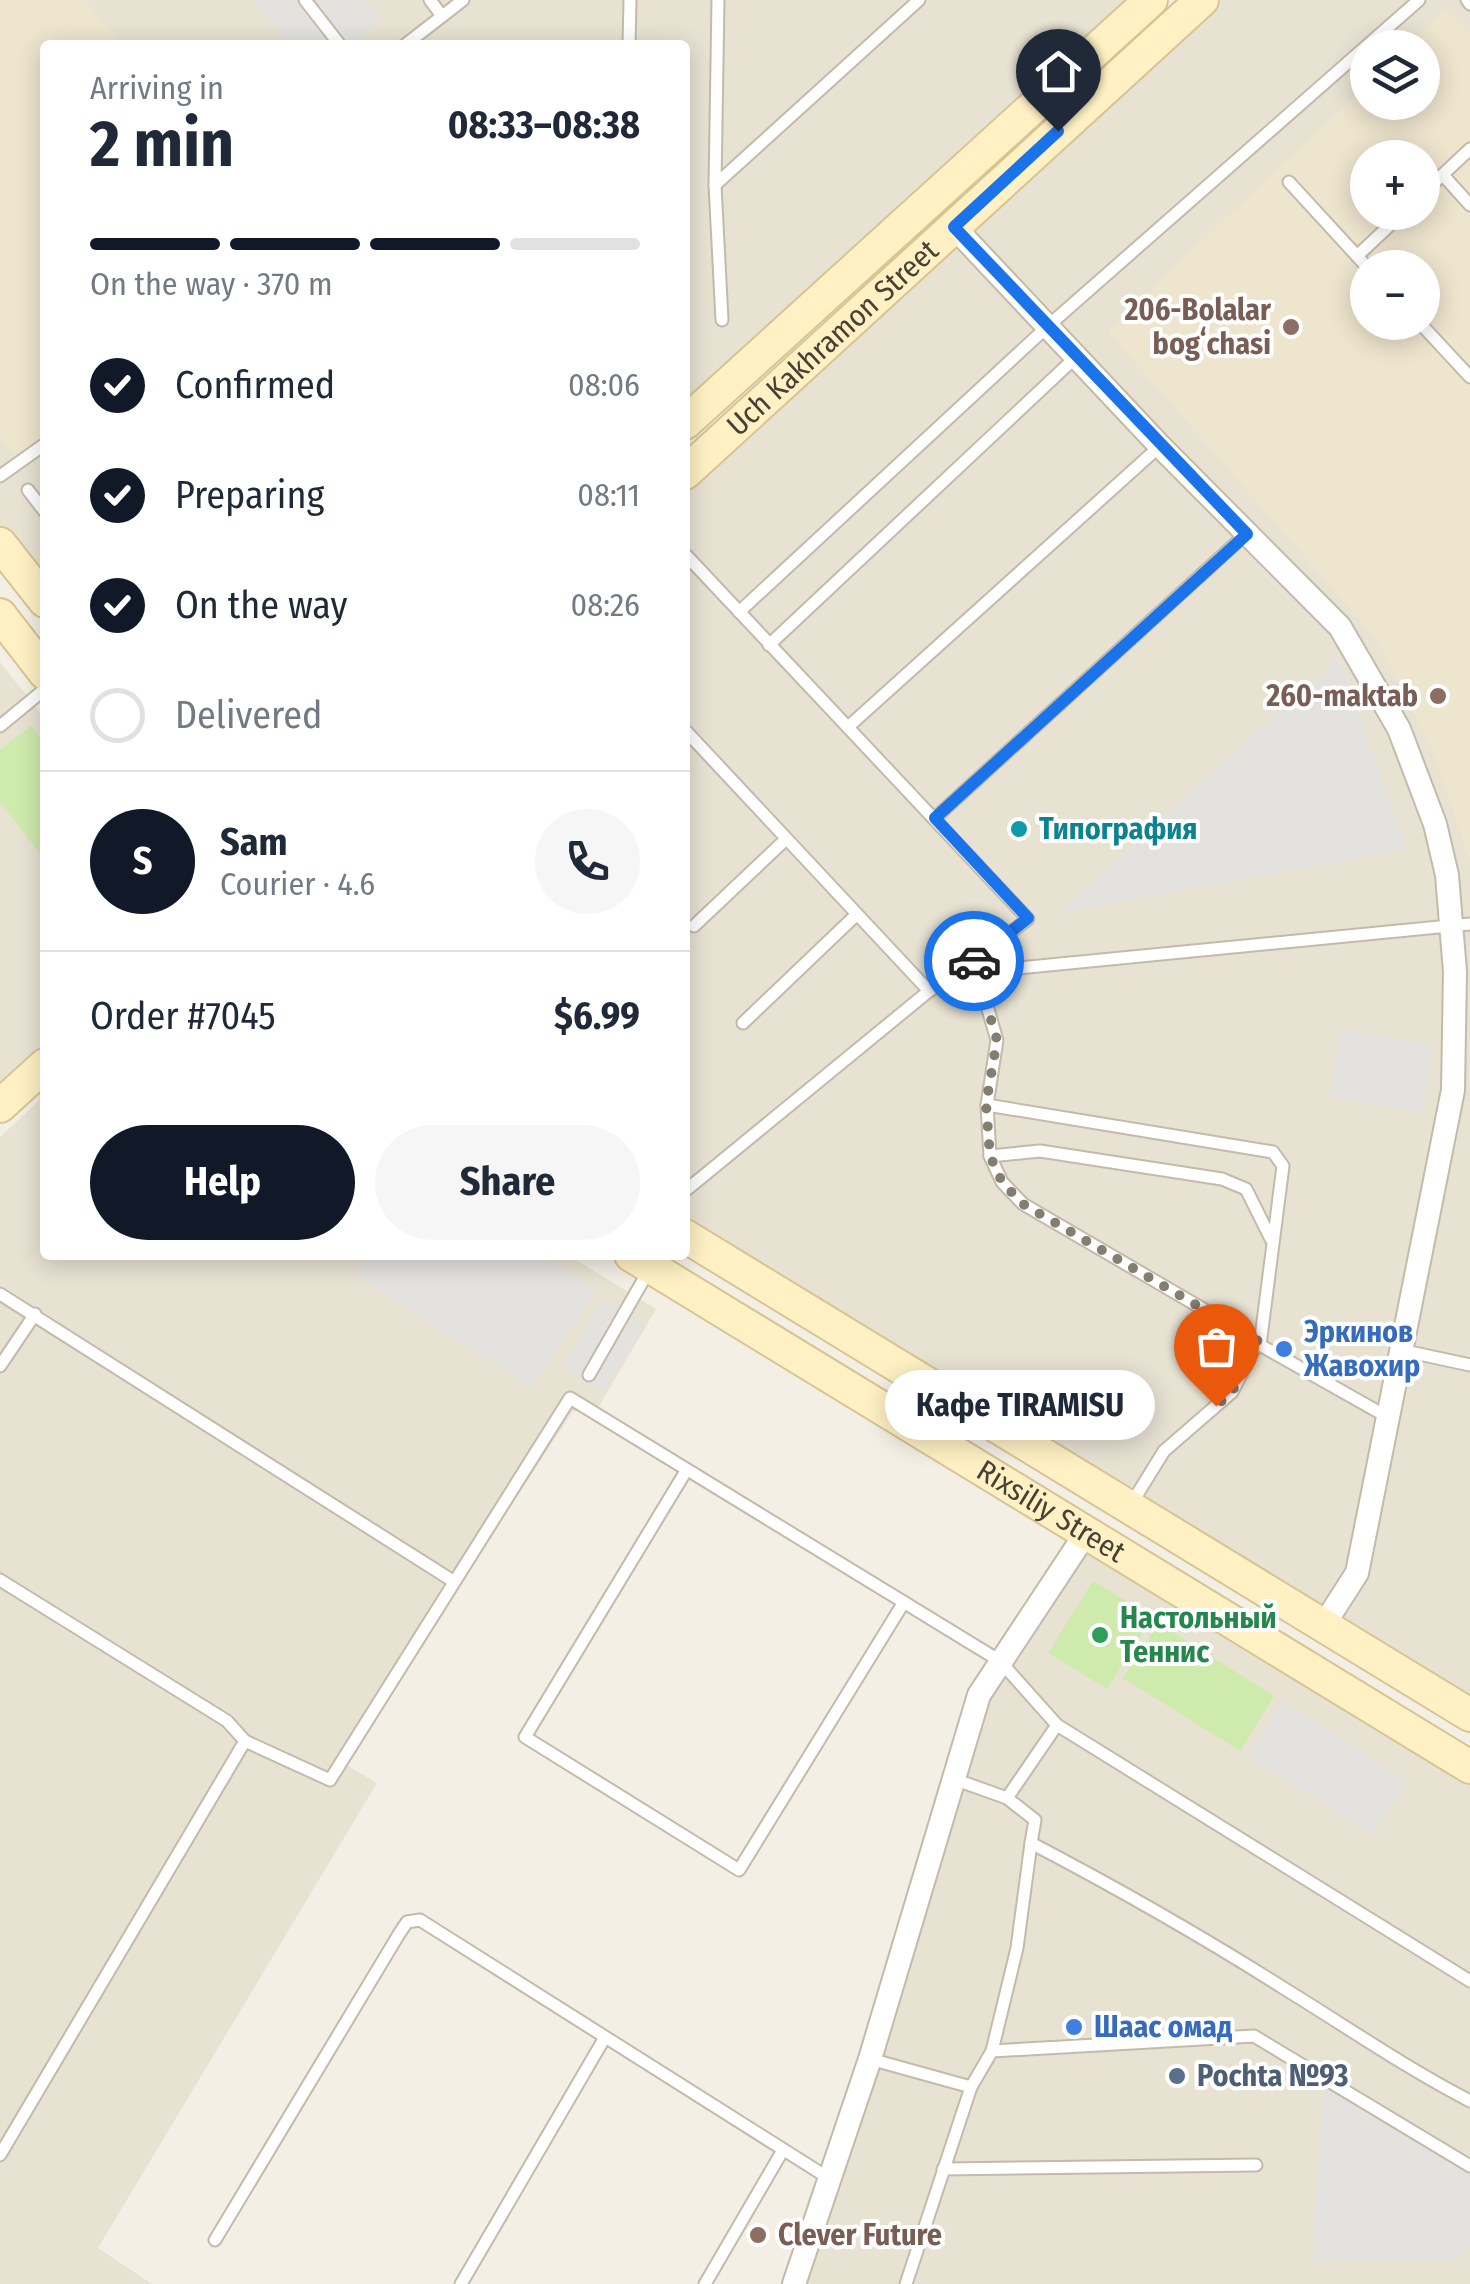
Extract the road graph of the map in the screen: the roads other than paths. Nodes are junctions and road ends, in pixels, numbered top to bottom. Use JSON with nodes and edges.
{"nodes":[{"id":1,"x":305,"y":0,"type":"edge"},
{"id":2,"x":430,"y":0,"type":"edge"},
{"id":3,"x":463,"y":0,"type":"edge"},
{"id":4,"x":630,"y":0,"type":"edge"},
{"id":5,"x":718,"y":0,"type":"edge"},
{"id":6,"x":919,"y":0,"type":"edge"},
{"id":7,"x":1151,"y":0,"type":"edge"},
{"id":8,"x":1202,"y":0,"type":"edge"},
{"id":9,"x":1419,"y":0,"type":"edge"},
{"id":10,"x":442,"y":16,"type":"junction"},
{"id":11,"x":336,"y":40,"type":"edge"},
{"id":12,"x":411,"y":40,"type":"edge"},
{"id":13,"x":630,"y":40,"type":"edge"},
{"id":14,"x":1470,"y":149,"type":"edge"},
{"id":15,"x":1443,"y":175,"type":"junction"},
{"id":16,"x":1440,"y":178,"type":"edge"},
{"id":17,"x":1288,"y":182,"type":"dead end"},
{"id":18,"x":715,"y":184,"type":"junction"},
{"id":19,"x":1470,"y":205,"type":"edge"},
{"id":20,"x":954,"y":227,"type":"junction"},
{"id":21,"x":1385,"y":230,"type":"edge"},
{"id":22,"x":1352,"y":250,"type":"edge"},
{"id":23,"x":1364,"y":250,"type":"edge"},
{"id":24,"x":722,"y":320,"type":"dead end"},
{"id":25,"x":1048,"y":326,"type":"junction"},
{"id":26,"x":1436,"y":340,"type":"edge"},
{"id":27,"x":1076,"y":357,"type":"junction"},
{"id":28,"x":1470,"y":377,"type":"edge"},
{"id":29,"x":716,"y":395,"type":"junction"},
{"id":30,"x":690,"y":419,"type":"edge"},
{"id":31,"x":740,"y":423,"type":"junction"},
{"id":32,"x":1160,"y":446,"type":"junction"},
{"id":33,"x":40,"y":448,"type":"edge"},
{"id":34,"x":690,"y":468,"type":"edge"},
{"id":35,"x":0,"y":476,"type":"edge"},
{"id":36,"x":28,"y":490,"type":"dead end"},
{"id":37,"x":40,"y":506,"type":"edge"},
{"id":38,"x":1247,"y":534,"type":"junction"},
{"id":39,"x":0,"y":544,"type":"edge"},
{"id":40,"x":690,"y":559,"type":"edge"},
{"id":41,"x":40,"y":595,"type":"edge"},
{"id":42,"x":739,"y":612,"type":"junction"},
{"id":43,"x":7,"y":624,"type":"edge"},
{"id":44,"x":40,"y":625,"type":"edge"},
{"id":45,"x":768,"y":645,"type":"junction"},
{"id":46,"x":40,"y":667,"type":"edge"},
{"id":47,"x":40,"y":693,"type":"edge"},
{"id":48,"x":0,"y":726,"type":"edge"},
{"id":49,"x":848,"y":727,"type":"junction"},
{"id":50,"x":690,"y":736,"type":"edge"},
{"id":51,"x":935,"y":818,"type":"junction"},
{"id":52,"x":784,"y":841,"type":"junction"},
{"id":53,"x":856,"y":916,"type":"junction"},
{"id":54,"x":1461,"y":925,"type":"edge"},
{"id":55,"x":694,"y":926,"type":"dead end"},
{"id":56,"x":977,"y":972,"type":"junction"},
{"id":57,"x":958,"y":974,"type":"junction"},
{"id":58,"x":929,"y":992,"type":"junction"},
{"id":59,"x":743,"y":1023,"type":"dead end"},
{"id":60,"x":40,"y":1069,"type":"edge"},
{"id":61,"x":1462,"y":1092,"type":"edge"},
{"id":62,"x":986,"y":1104,"type":"junction"},
{"id":63,"x":0,"y":1106,"type":"edge"},
{"id":64,"x":990,"y":1156,"type":"junction"},
{"id":65,"x":690,"y":1186,"type":"edge"},
{"id":66,"x":690,"y":1239,"type":"edge"},
{"id":67,"x":1271,"y":1239,"type":"junction"},
{"id":68,"x":641,"y":1261,"type":"edge"},
{"id":69,"x":0,"y":1294,"type":"edge"},
{"id":70,"x":35,"y":1314,"type":"junction"},
{"id":71,"x":1258,"y":1341,"type":"junction"},
{"id":72,"x":1405,"y":1351,"type":"junction"},
{"id":73,"x":1470,"y":1364,"type":"edge"},
{"id":74,"x":0,"y":1366,"type":"edge"},
{"id":75,"x":588,"y":1375,"type":"dead end"},
{"id":76,"x":1391,"y":1419,"type":"junction"},
{"id":77,"x":686,"y":1471,"type":"junction"},
{"id":78,"x":1129,"y":1507,"type":"junction"},
{"id":79,"x":1086,"y":1533,"type":"junction"},
{"id":80,"x":0,"y":1580,"type":"edge"},
{"id":81,"x":453,"y":1581,"type":"junction"},
{"id":82,"x":904,"y":1602,"type":"junction"},
{"id":83,"x":1324,"y":1626,"type":"junction"},
{"id":84,"x":1000,"y":1661,"type":"junction"},
{"id":85,"x":1464,"y":1711,"type":"edge"},
{"id":86,"x":1056,"y":1726,"type":"junction"},
{"id":87,"x":245,"y":1741,"type":"junction"},
{"id":88,"x":1434,"y":1746,"type":"junction"},
{"id":89,"x":1470,"y":1767,"type":"edge"},
{"id":90,"x":951,"y":1778,"type":"junction"},
{"id":91,"x":1007,"y":1798,"type":"junction"},
{"id":92,"x":1031,"y":1843,"type":"junction"},
{"id":93,"x":1470,"y":1980,"type":"edge"},
{"id":94,"x":604,"y":2039,"type":"junction"},
{"id":95,"x":992,"y":2051,"type":"junction"},
{"id":96,"x":870,"y":2059,"type":"junction"},
{"id":97,"x":972,"y":2087,"type":"junction"},
{"id":98,"x":1470,"y":2101,"type":"edge"},
{"id":99,"x":783,"y":2150,"type":"junction"},
{"id":100,"x":0,"y":2155,"type":"edge"},
{"id":101,"x":1256,"y":2165,"type":"dead end"},
{"id":102,"x":1470,"y":2166,"type":"edge"},
{"id":103,"x":943,"y":2169,"type":"junction"},
{"id":104,"x":830,"y":2179,"type":"junction"},
{"id":105,"x":215,"y":2240,"type":"dead end"},
{"id":106,"x":461,"y":2284,"type":"edge"},
{"id":107,"x":705,"y":2284,"type":"edge"},
{"id":108,"x":794,"y":2284,"type":"edge"},
{"id":109,"x":906,"y":2284,"type":"edge"}],
"edges":[{"from":1,"to":11,"type":"lane"},
{"from":2,"to":10,"type":"lane"},
{"from":3,"to":10,"type":"lane"},
{"from":4,"to":13,"type":"lane"},
{"from":5,"to":18,"type":"lane"},
{"from":6,"to":18,"type":"lane"},
{"from":7,"to":29,"type":"main road","name":"Uch Kakhramon Street"},
{"from":8,"to":20,"type":"main road","name":"Uch Kakhramon Street"},
{"from":9,"to":25,"type":"lane"},
{"from":10,"to":12,"type":"lane"},
{"from":14,"to":15,"type":"lane"},
{"from":15,"to":16,"type":"lane"},
{"from":15,"to":19,"type":"lane"},
{"from":17,"to":22,"type":"lane"},
{"from":18,"to":24,"type":"lane"},
{"from":20,"to":25,"type":"street"},
{"from":20,"to":31,"type":"main road","name":"Uch Kakhramon Street"},
{"from":21,"to":23,"type":"lane"},
{"from":25,"to":27,"type":"street"},
{"from":25,"to":42,"type":"lane"},
{"from":26,"to":28,"type":"lane"},
{"from":27,"to":32,"type":"street"},
{"from":27,"to":45,"type":"lane"},
{"from":29,"to":30,"type":"main road","name":"Uch Kakhramon Street"},
{"from":29,"to":31,"type":"main road"},
{"from":31,"to":34,"type":"main road","name":"Uch Kakhramon Street"},
{"from":32,"to":38,"type":"street"},
{"from":32,"to":49,"type":"lane"},
{"from":33,"to":35,"type":"lane"},
{"from":36,"to":37,"type":"lane"},
{"from":38,"to":51,"type":"lane"},
{"from":38,"to":54,"type":"street"},
{"from":39,"to":41,"type":"main road"},
{"from":40,"to":42,"type":"lane"},
{"from":42,"to":45,"type":"lane"},
{"from":43,"to":44,"type":"main road"},
{"from":43,"to":46,"type":"main road"},
{"from":45,"to":49,"type":"lane"},
{"from":47,"to":48,"type":"lane"},
{"from":49,"to":51,"type":"lane"},
{"from":50,"to":52,"type":"lane"},
{"from":51,"to":57,"type":"lane"},
{"from":52,"to":53,"type":"lane"},
{"from":52,"to":55,"type":"lane"},
{"from":53,"to":58,"type":"lane"},
{"from":53,"to":59,"type":"lane"},
{"from":54,"to":56,"type":"lane"},
{"from":54,"to":61,"type":"street"},
{"from":56,"to":57,"type":"lane"},
{"from":56,"to":62,"type":"lane"},
{"from":57,"to":58,"type":"lane"},
{"from":58,"to":65,"type":"lane"},
{"from":60,"to":63,"type":"main road"},
{"from":61,"to":72,"type":"street"},
{"from":62,"to":64,"type":"lane"},
{"from":62,"to":67,"type":"lane"},
{"from":64,"to":67,"type":"lane"},
{"from":64,"to":71,"type":"lane"},
{"from":66,"to":78,"type":"main road","name":"Rixsiliy Street"},
{"from":67,"to":71,"type":"lane"},
{"from":68,"to":75,"type":"lane"},
{"from":68,"to":79,"type":"main road","name":"Rixsiliy Street"},
{"from":69,"to":70,"type":"lane"},
{"from":70,"to":74,"type":"lane"},
{"from":70,"to":81,"type":"lane"},
{"from":71,"to":76,"type":"lane"},
{"from":71,"to":78,"type":"lane"},
{"from":72,"to":73,"type":"lane"},
{"from":72,"to":76,"type":"street"},
{"from":76,"to":83,"type":"street"},
{"from":77,"to":81,"type":"lane"},
{"from":77,"to":82,"type":"lane"},
{"from":77,"to":82,"type":"lane"},
{"from":78,"to":83,"type":"main road","name":"Rixsiliy Street"},
{"from":79,"to":84,"type":"street"},
{"from":79,"to":88,"type":"main road","name":"Rixsiliy Street"},
{"from":80,"to":87,"type":"lane"},
{"from":81,"to":87,"type":"lane"},
{"from":82,"to":84,"type":"lane"},
{"from":83,"to":85,"type":"main road","name":"Rixsiliy Street"},
{"from":84,"to":86,"type":"lane"},
{"from":84,"to":90,"type":"street"},
{"from":85,"to":88,"type":"main road"},
{"from":86,"to":91,"type":"lane"},
{"from":86,"to":93,"type":"lane"},
{"from":87,"to":100,"type":"lane"},
{"from":88,"to":89,"type":"main road","name":"Rixsiliy Street"},
{"from":90,"to":91,"type":"lane"},
{"from":90,"to":96,"type":"street"},
{"from":91,"to":92,"type":"lane"},
{"from":92,"to":95,"type":"lane"},
{"from":92,"to":98,"type":"lane"},
{"from":94,"to":99,"type":"lane"},
{"from":94,"to":105,"type":"lane"},
{"from":94,"to":106,"type":"lane"},
{"from":95,"to":97,"type":"lane"},
{"from":95,"to":102,"type":"lane"},
{"from":96,"to":97,"type":"lane"},
{"from":96,"to":104,"type":"street"},
{"from":97,"to":103,"type":"lane"},
{"from":99,"to":104,"type":"lane"},
{"from":99,"to":107,"type":"lane"},
{"from":101,"to":103,"type":"lane"},
{"from":103,"to":109,"type":"lane"},
{"from":104,"to":108,"type":"street"}]}
